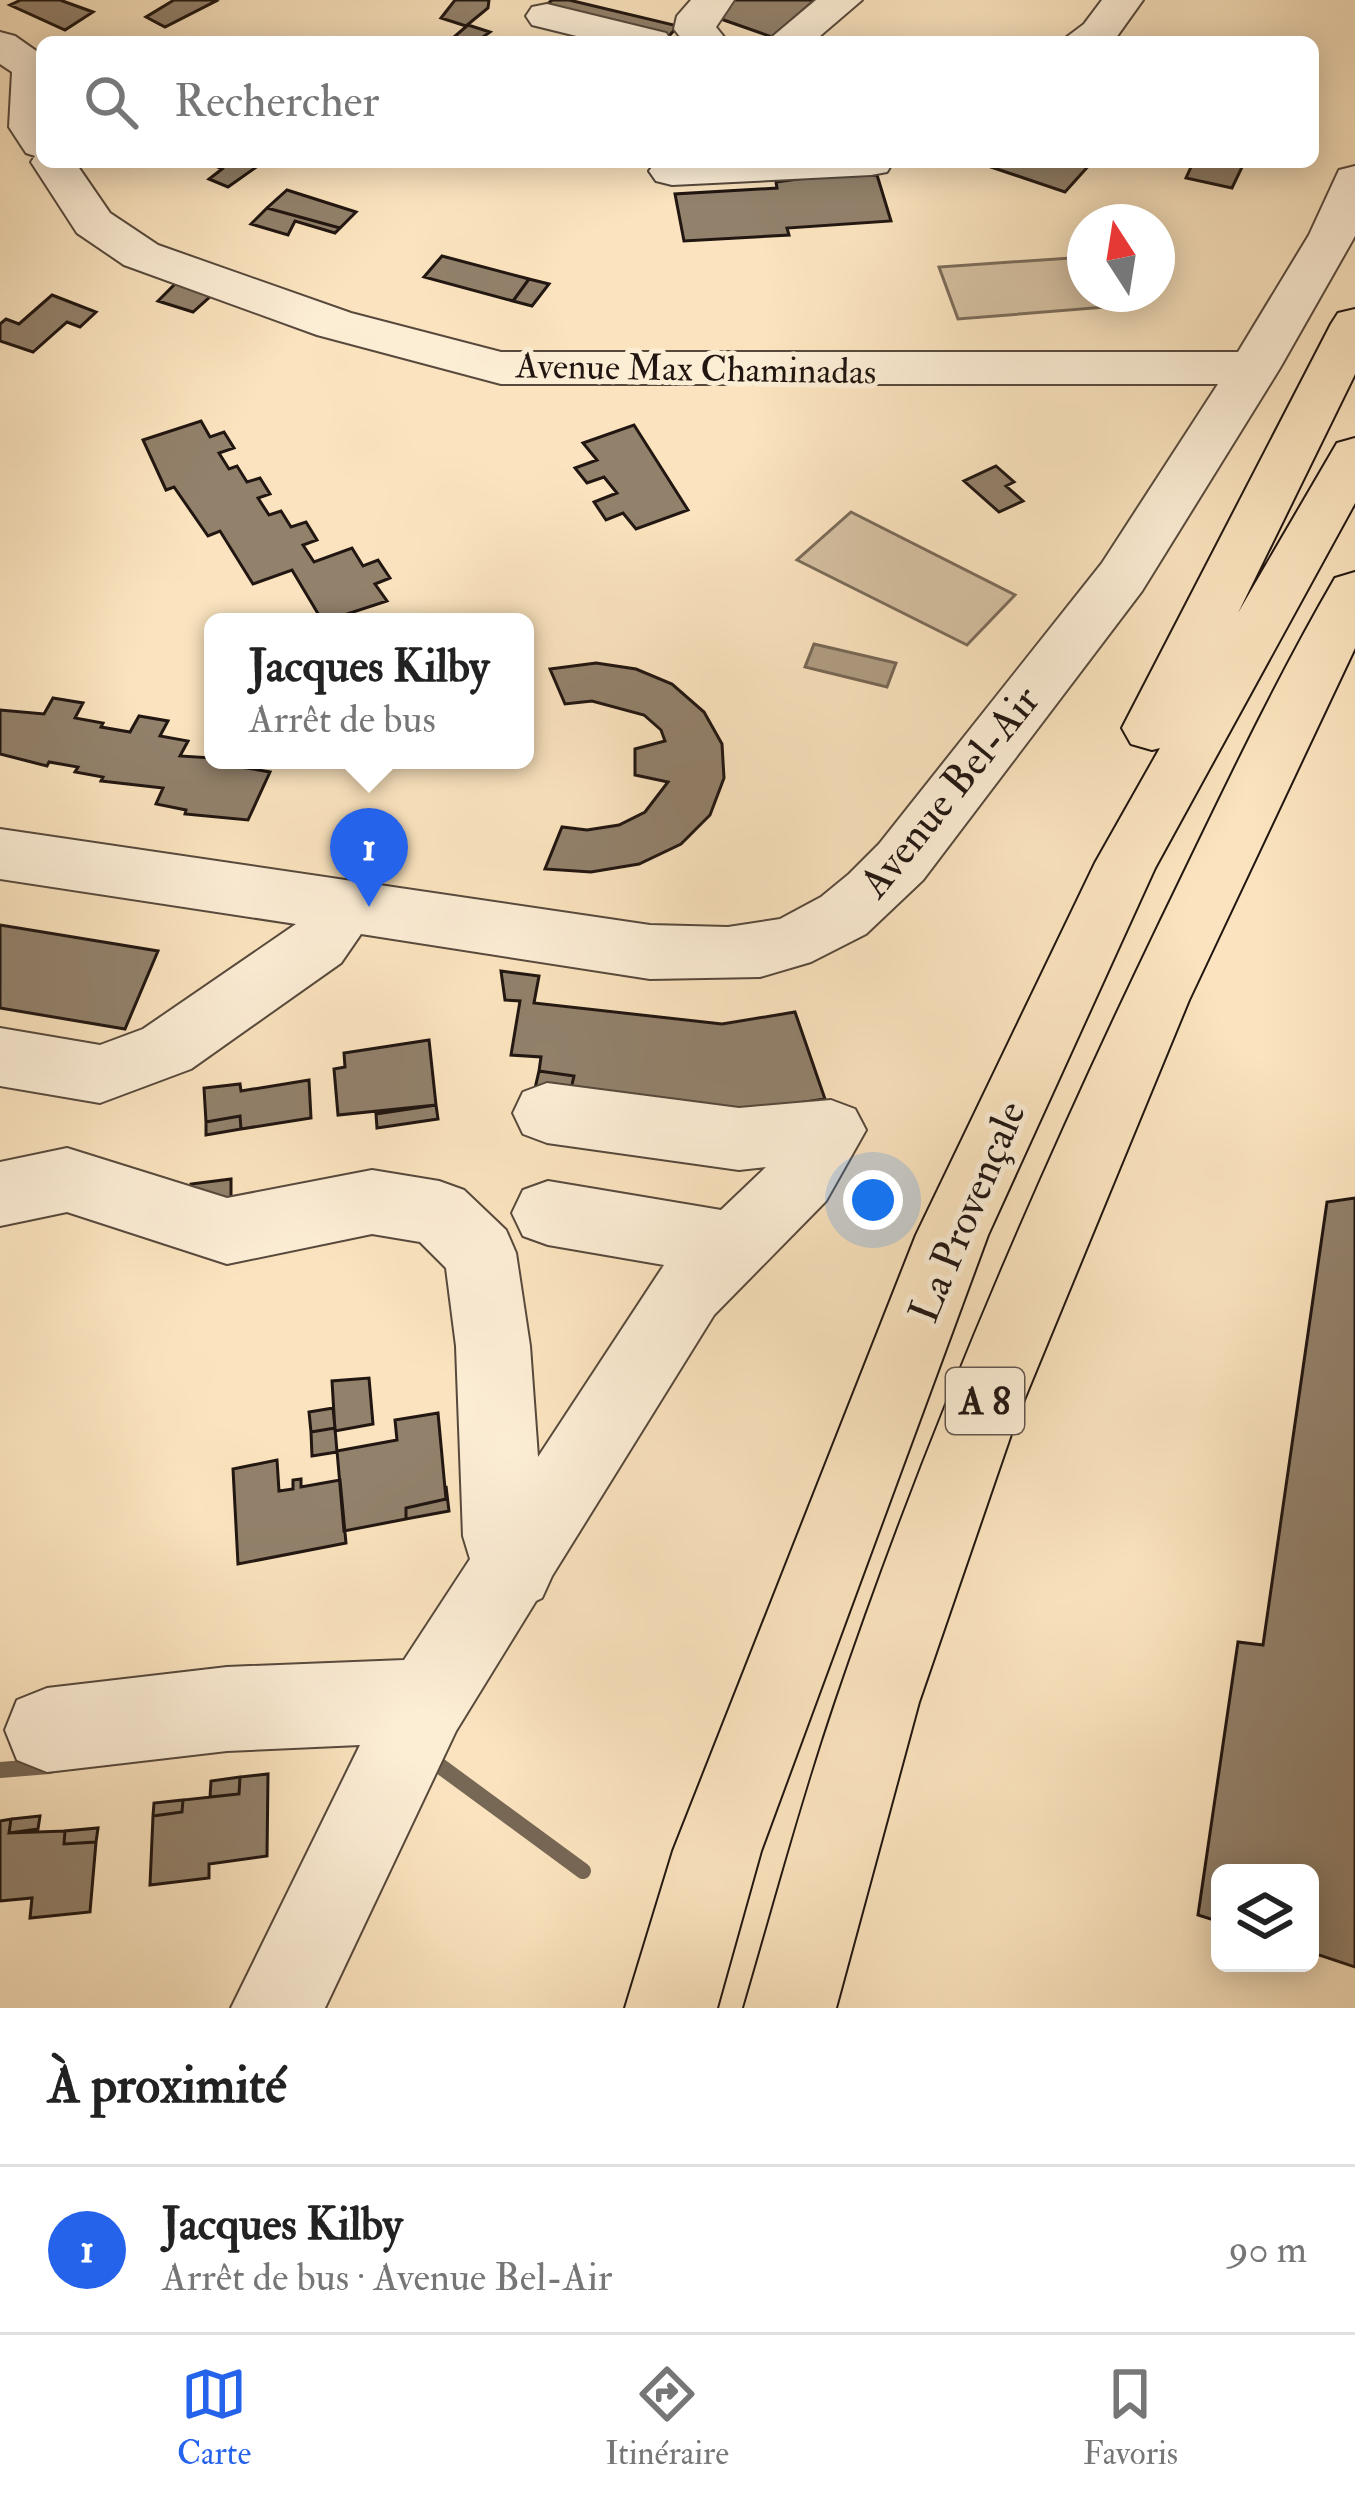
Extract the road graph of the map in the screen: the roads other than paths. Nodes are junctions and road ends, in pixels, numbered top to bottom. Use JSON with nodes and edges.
{"nodes":[{"id":1,"x":714,"y":0,"type":"edge"},
{"id":2,"x":842,"y":0,"type":"edge"},
{"id":3,"x":1123,"y":0,"type":"edge"},
{"id":4,"x":547,"y":16,"type":"dead end"},
{"id":5,"x":627,"y":36,"type":"edge"},
{"id":6,"x":701,"y":36,"type":"edge"},
{"id":7,"x":795,"y":36,"type":"edge"},
{"id":8,"x":1094,"y":36,"type":"edge"},
{"id":9,"x":0,"y":45,"type":"edge"},
{"id":10,"x":36,"y":135,"type":"edge"},
{"id":11,"x":57,"y":168,"type":"edge"},
{"id":12,"x":739,"y":168,"type":"edge"},
{"id":13,"x":673,"y":171,"type":"dead end"},
{"id":14,"x":1355,"y":180,"type":"edge"},
{"id":15,"x":1355,"y":324,"type":"edge"},
{"id":16,"x":1255,"y":368,"type":"junction"},
{"id":17,"x":1355,"y":455,"type":"edge"},
{"id":18,"x":1355,"y":592,"type":"edge"},
{"id":19,"x":1355,"y":633,"type":"edge"},
{"id":20,"x":1239,"y":816,"type":"junction"},
{"id":21,"x":0,"y":854,"type":"edge"},
{"id":22,"x":347,"y":904,"type":"junction"},
{"id":23,"x":1047,"y":1034,"type":"junction"},
{"id":24,"x":4,"y":1060,"type":"edge"},
{"id":25,"x":547,"y":1113,"type":"dead end"},
{"id":26,"x":0,"y":1194,"type":"edge"},
{"id":27,"x":548,"y":1213,"type":"dead end"},
{"id":28,"x":735,"y":1245,"type":"junction"},
{"id":29,"x":514,"y":1570,"type":"junction"},
{"id":30,"x":426,"y":1701,"type":"junction"},
{"id":31,"x":47,"y":1730,"type":"dead end"},
{"id":32,"x":277,"y":2008,"type":"edge"},
{"id":33,"x":671,"y":2008,"type":"edge"},
{"id":34,"x":790,"y":2008,"type":"edge"}],
"edges":[{"from":1,"to":6,"type":"street"},
{"from":2,"to":7,"type":"street"},
{"from":3,"to":8,"type":"street"},
{"from":4,"to":5,"type":"street"},
{"from":9,"to":10,"type":"street"},
{"from":11,"to":16,"type":"street","name":"Avenue Max Chaminadas"},
{"from":12,"to":13,"type":"street"},
{"from":14,"to":16,"type":"street","name":"Avenue Bel-Air"},
{"from":15,"to":23,"type":"highway"},
{"from":16,"to":22,"type":"street","name":"Avenue Bel-Air"},
{"from":17,"to":23,"type":"highway","name":"La Provençale","number":"A 8"},
{"from":18,"to":20,"type":"highway","name":"La Provençale","number":"A 8"},
{"from":19,"to":20,"type":"highway"},
{"from":20,"to":34,"type":"highway","name":"La Provençale","number":"A 8"},
{"from":21,"to":22,"type":"street","name":"Avenue Bel-Air"},
{"from":22,"to":24,"type":"street"},
{"from":23,"to":33,"type":"highway","name":"La Provençale","number":"A 8"},
{"from":25,"to":28,"type":"street"},
{"from":26,"to":29,"type":"street"},
{"from":27,"to":28,"type":"street"},
{"from":28,"to":29,"type":"street"},
{"from":29,"to":30,"type":"street"},
{"from":30,"to":31,"type":"street"},
{"from":30,"to":32,"type":"street"}]}
